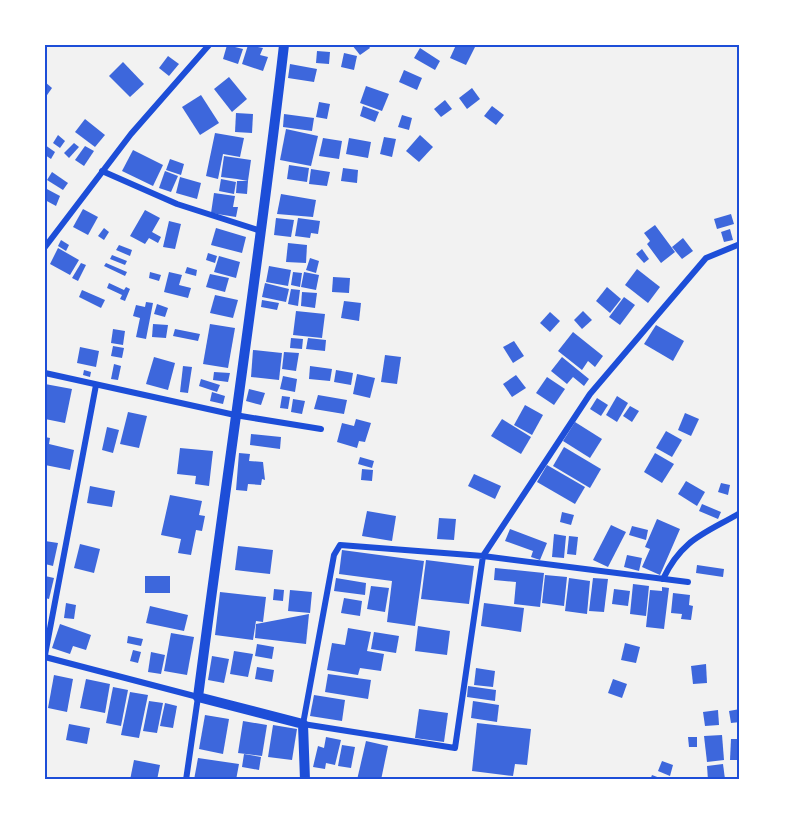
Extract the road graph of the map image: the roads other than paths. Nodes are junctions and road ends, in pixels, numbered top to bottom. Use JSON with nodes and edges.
{"nodes":[{"id":1,"x":209,"y":45,"type":"edge"},
{"id":2,"x":284,"y":45,"type":"edge"},
{"id":3,"x":102,"y":171,"type":"junction"},
{"id":4,"x":263,"y":231,"type":"junction"},
{"id":5,"x":740,"y":244,"type":"edge"},
{"id":6,"x":45,"y":247,"type":"edge"},
{"id":7,"x":45,"y":374,"type":"edge"},
{"id":8,"x":96,"y":385,"type":"junction"},
{"id":9,"x":235,"y":415,"type":"junction"},
{"id":10,"x":321,"y":429,"type":"dead end"},
{"id":11,"x":740,"y":513,"type":"edge"},
{"id":12,"x":483,"y":556,"type":"junction"},
{"id":13,"x":663,"y":579,"type":"junction"},
{"id":14,"x":688,"y":582,"type":"dead end"},
{"id":15,"x":45,"y":656,"type":"edge"},
{"id":16,"x":198,"y":697,"type":"junction"},
{"id":17,"x":303,"y":723,"type":"junction"},
{"id":18,"x":186,"y":780,"type":"edge"},
{"id":19,"x":305,"y":780,"type":"edge"}],
"edges":[{"from":1,"to":3,"type":"street"},
{"from":2,"to":4,"type":"street"},
{"from":3,"to":4,"type":"street"},
{"from":3,"to":6,"type":"street"},
{"from":4,"to":9,"type":"street"},
{"from":5,"to":12,"type":"street"},
{"from":7,"to":8,"type":"street"},
{"from":8,"to":9,"type":"street"},
{"from":8,"to":15,"type":"street"},
{"from":9,"to":10,"type":"street"},
{"from":9,"to":16,"type":"street"},
{"from":11,"to":13,"type":"street"},
{"from":12,"to":13,"type":"street"},
{"from":12,"to":17,"type":"street"},
{"from":12,"to":17,"type":"street"},
{"from":13,"to":14,"type":"street"},
{"from":15,"to":16,"type":"street"},
{"from":16,"to":17,"type":"street"},
{"from":16,"to":18,"type":"street"},
{"from":17,"to":19,"type":"street"}]}
